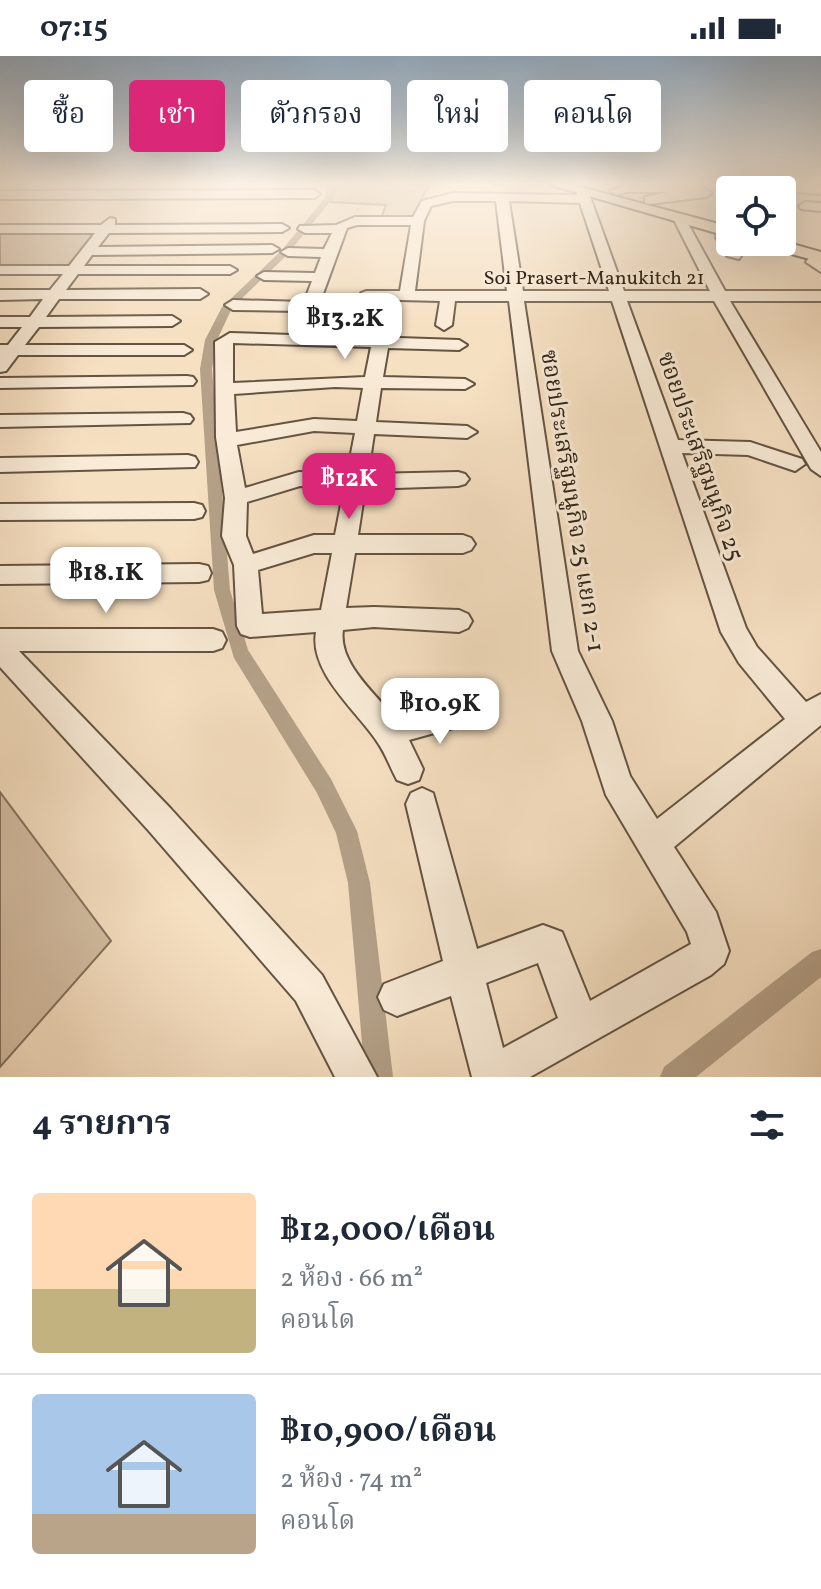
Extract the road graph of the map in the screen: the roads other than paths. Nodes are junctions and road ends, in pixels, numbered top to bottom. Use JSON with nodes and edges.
{"nodes":[{"id":1,"x":102,"y":233,"type":"edge"},
{"id":2,"x":220,"y":233,"type":"edge"},
{"id":3,"x":338,"y":233,"type":"edge"},
{"id":4,"x":416,"y":233,"type":"edge"},
{"id":5,"x":506,"y":233,"type":"edge"},
{"id":6,"x":597,"y":233,"type":"edge"},
{"id":7,"x":687,"y":233,"type":"edge"},
{"id":8,"x":796,"y":244,"type":"edge"},
{"id":9,"x":272,"y":249,"type":"dead end"},
{"id":10,"x":212,"y":250,"type":"junction"},
{"id":11,"x":796,"y":250,"type":"edge"},
{"id":12,"x":88,"y":251,"type":"junction"},
{"id":13,"x":288,"y":252,"type":"dead end"},
{"id":14,"x":329,"y":253,"type":"junction"},
{"id":15,"x":820,"y":257,"type":"edge"},
{"id":16,"x":73,"y":269,"type":"junction"},
{"id":17,"x":0,"y":270,"type":"edge"},
{"id":18,"x":201,"y":270,"type":"junction"},
{"id":19,"x":230,"y":270,"type":"dead end"},
{"id":20,"x":264,"y":276,"type":"dead end"},
{"id":21,"x":320,"y":277,"type":"junction"},
{"id":22,"x":54,"y":294,"type":"junction"},
{"id":23,"x":200,"y":294,"type":"dead end"},
{"id":24,"x":0,"y":295,"type":"edge"},
{"id":25,"x":366,"y":296,"type":"dead end"},
{"id":26,"x":407,"y":296,"type":"junction"},
{"id":27,"x":448,"y":297,"type":"junction"},
{"id":28,"x":514,"y":297,"type":"junction"},
{"id":29,"x":616,"y":297,"type":"junction"},
{"id":30,"x":720,"y":297,"type":"junction"},
{"id":31,"x":818,"y":299,"type":"edge"},
{"id":32,"x":233,"y":305,"type":"dead end"},
{"id":33,"x":311,"y":307,"type":"junction"},
{"id":34,"x":34,"y":321,"type":"junction"},
{"id":35,"x":172,"y":321,"type":"dead end"},
{"id":36,"x":0,"y":322,"type":"edge"},
{"id":37,"x":444,"y":325,"type":"dead end"},
{"id":38,"x":298,"y":341,"type":"junction"},
{"id":39,"x":380,"y":344,"type":"junction"},
{"id":40,"x":459,"y":345,"type":"dead end"},
{"id":41,"x":7,"y":350,"type":"edge"},
{"id":42,"x":184,"y":350,"type":"dead end"},
{"id":43,"x":0,"y":367,"type":"edge"},
{"id":44,"x":187,"y":381,"type":"dead end"},
{"id":45,"x":371,"y":382,"type":"junction"},
{"id":46,"x":0,"y":383,"type":"edge"},
{"id":47,"x":465,"y":384,"type":"dead end"},
{"id":48,"x":226,"y":389,"type":"junction"},
{"id":49,"x":183,"y":419,"type":"dead end"},
{"id":50,"x":0,"y":421,"type":"edge"},
{"id":51,"x":364,"y":425,"type":"junction"},
{"id":52,"x":467,"y":432,"type":"dead end"},
{"id":53,"x":227,"y":440,"type":"junction"},
{"id":54,"x":671,"y":446,"type":"junction"},
{"id":55,"x":188,"y":462,"type":"dead end"},
{"id":56,"x":795,"y":464,"type":"dead end"},
{"id":57,"x":0,"y":465,"type":"edge"},
{"id":58,"x":821,"y":469,"type":"edge"},
{"id":59,"x":458,"y":479,"type":"dead end"},
{"id":60,"x":355,"y":482,"type":"junction"},
{"id":61,"x":236,"y":498,"type":"junction"},
{"id":62,"x":194,"y":511,"type":"dead end"},
{"id":63,"x":0,"y":512,"type":"edge"},
{"id":64,"x":346,"y":544,"type":"junction"},
{"id":65,"x":463,"y":544,"type":"dead end"},
{"id":66,"x":246,"y":565,"type":"junction"},
{"id":67,"x":199,"y":573,"type":"dead end"},
{"id":68,"x":0,"y":575,"type":"edge"},
{"id":69,"x":330,"y":620,"type":"junction"},
{"id":70,"x":459,"y":621,"type":"dead end"},
{"id":71,"x":0,"y":640,"type":"edge"},
{"id":72,"x":213,"y":640,"type":"dead end"},
{"id":73,"x":0,"y":649,"type":"edge"},
{"id":74,"x":479,"y":709,"type":"dead end"},
{"id":75,"x":812,"y":714,"type":"edge"},
{"id":76,"x":388,"y":732,"type":"junction"},
{"id":77,"x":408,"y":769,"type":"dead end"},
{"id":78,"x":422,"y":804,"type":"dead end"},
{"id":79,"x":653,"y":843,"type":"junction"},
{"id":80,"x":462,"y":974,"type":"junction"},
{"id":81,"x":397,"y":997,"type":"dead end"},
{"id":82,"x":581,"y":1028,"type":"junction"},
{"id":83,"x":357,"y":1077,"type":"edge"}],
"edges":[{"from":1,"to":12,"type":"street"},
{"from":2,"to":10,"type":"street"},
{"from":3,"to":14,"type":"street"},
{"from":4,"to":26,"type":"street"},
{"from":5,"to":28,"type":"street","name":"ซอยประเสริฐมนูกิจ 25 แยก 2-1"},
{"from":6,"to":29,"type":"street","name":"ซอยประเสริฐมนูกิจ 25"},
{"from":7,"to":30,"type":"street"},
{"from":8,"to":15,"type":"main road"},
{"from":9,"to":10,"type":"street"},
{"from":10,"to":12,"type":"street"},
{"from":10,"to":18,"type":"street"},
{"from":11,"to":15,"type":"main road"},
{"from":12,"to":16,"type":"street"},
{"from":13,"to":14,"type":"street"},
{"from":14,"to":21,"type":"street"},
{"from":16,"to":17,"type":"street"},
{"from":16,"to":18,"type":"street"},
{"from":16,"to":22,"type":"street"},
{"from":18,"to":19,"type":"street"},
{"from":20,"to":21,"type":"street"},
{"from":21,"to":33,"type":"street"},
{"from":22,"to":23,"type":"street"},
{"from":22,"to":24,"type":"street"},
{"from":22,"to":34,"type":"street"},
{"from":25,"to":26,"type":"street","name":"Soi Prasert-Manukitch 21"},
{"from":26,"to":27,"type":"street","name":"Soi Prasert-Manukitch 21"},
{"from":27,"to":28,"type":"street","name":"Soi Prasert-Manukitch 21"},
{"from":27,"to":37,"type":"street"},
{"from":28,"to":29,"type":"street","name":"Soi Prasert-Manukitch 21"},
{"from":28,"to":79,"type":"street","name":"ซอยประเสริฐมนูกิจ 25 แยก 2-1"},
{"from":29,"to":30,"type":"street","name":"Soi Prasert-Manukitch 21"},
{"from":29,"to":54,"type":"street","name":"ซอยประเสริฐมนูกิจ 25"},
{"from":30,"to":31,"type":"street","name":"Soi Prasert-Manukitch 21"},
{"from":30,"to":58,"type":"street"},
{"from":32,"to":33,"type":"street"},
{"from":33,"to":38,"type":"street"},
{"from":34,"to":35,"type":"street"},
{"from":34,"to":36,"type":"street"},
{"from":34,"to":41,"type":"street"},
{"from":38,"to":39,"type":"street"},
{"from":38,"to":48,"type":"street"},
{"from":39,"to":40,"type":"street"},
{"from":39,"to":45,"type":"street"},
{"from":41,"to":42,"type":"street"},
{"from":41,"to":43,"type":"street"},
{"from":44,"to":46,"type":"street"},
{"from":45,"to":47,"type":"street"},
{"from":45,"to":48,"type":"street"},
{"from":45,"to":51,"type":"street"},
{"from":48,"to":53,"type":"street"},
{"from":49,"to":50,"type":"street"},
{"from":51,"to":52,"type":"street"},
{"from":51,"to":53,"type":"street"},
{"from":51,"to":60,"type":"street"},
{"from":53,"to":61,"type":"street"},
{"from":54,"to":56,"type":"street"},
{"from":54,"to":75,"type":"street","name":"ซอยประเสริฐมนูกิจ 25"},
{"from":55,"to":57,"type":"street"},
{"from":59,"to":60,"type":"street"},
{"from":60,"to":61,"type":"street"},
{"from":60,"to":64,"type":"street"},
{"from":61,"to":66,"type":"street"},
{"from":62,"to":63,"type":"street"},
{"from":64,"to":65,"type":"street"},
{"from":64,"to":66,"type":"street"},
{"from":64,"to":69,"type":"street"},
{"from":66,"to":69,"type":"street"},
{"from":67,"to":68,"type":"street"},
{"from":69,"to":70,"type":"street"},
{"from":69,"to":76,"type":"street"},
{"from":71,"to":72,"type":"street"},
{"from":73,"to":83,"type":"street"},
{"from":74,"to":76,"type":"street"},
{"from":75,"to":79,"type":"street"},
{"from":76,"to":77,"type":"street"},
{"from":78,"to":80,"type":"street"},
{"from":79,"to":82,"type":"street","name":"ซอยประเสริฐมนูกิจ 25 แยก 2-1"},
{"from":80,"to":81,"type":"street"},
{"from":80,"to":82,"type":"street"},
{"from":80,"to":82,"type":"street"}]}
